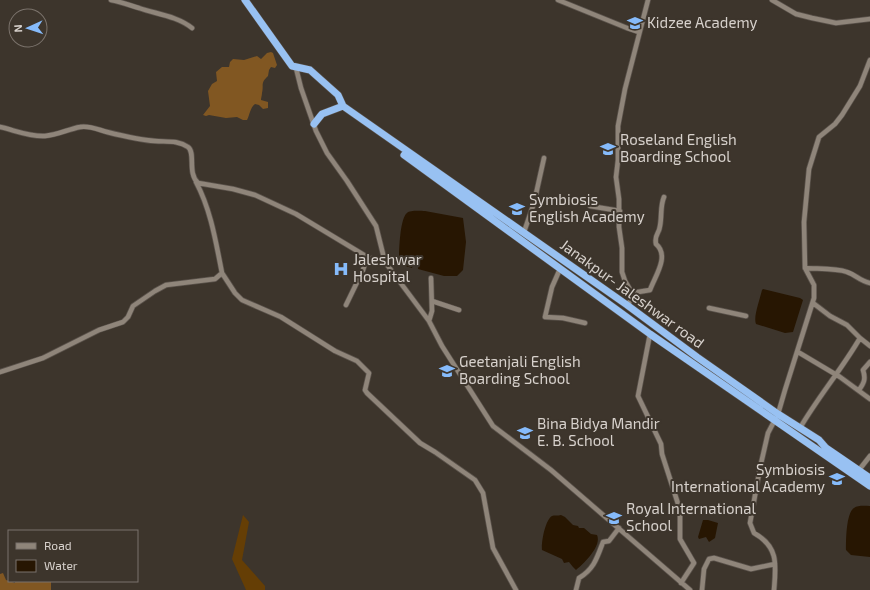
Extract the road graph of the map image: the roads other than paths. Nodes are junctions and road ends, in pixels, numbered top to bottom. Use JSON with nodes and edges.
{"nodes":[{"id":1,"x":111,"y":0,"type":"edge"},
{"id":2,"x":245,"y":0,"type":"edge"},
{"id":3,"x":558,"y":0,"type":"edge"},
{"id":4,"x":648,"y":0,"type":"edge"},
{"id":5,"x":772,"y":0,"type":"edge"},
{"id":6,"x":870,"y":19,"type":"edge"},
{"id":7,"x":192,"y":28,"type":"dead end"},
{"id":8,"x":639,"y":32,"type":"junction"},
{"id":9,"x":870,"y":60,"type":"edge"},
{"id":10,"x":296,"y":68,"type":"junction"},
{"id":11,"x":343,"y":106,"type":"junction"},
{"id":12,"x":314,"y":124,"type":"junction"},
{"id":13,"x":0,"y":127,"type":"edge"},
{"id":14,"x":383,"y":134,"type":"junction"},
{"id":15,"x":544,"y":158,"type":"dead end"},
{"id":16,"x":195,"y":180,"type":"junction"},
{"id":17,"x":664,"y":197,"type":"dead end"},
{"id":18,"x":590,"y":206,"type":"dead end"},
{"id":19,"x":620,"y":211,"type":"junction"},
{"id":20,"x":524,"y":232,"type":"junction"},
{"id":21,"x":367,"y":257,"type":"junction"},
{"id":22,"x":386,"y":262,"type":"junction"},
{"id":23,"x":805,"y":268,"type":"junction"},
{"id":24,"x":560,"y":269,"type":"junction"},
{"id":25,"x":222,"y":273,"type":"junction"},
{"id":26,"x":431,"y":278,"type":"dead end"},
{"id":27,"x":870,"y":283,"type":"edge"},
{"id":28,"x":632,"y":293,"type":"junction"},
{"id":29,"x":432,"y":301,"type":"junction"},
{"id":30,"x":813,"y":303,"type":"junction"},
{"id":31,"x":346,"y":305,"type":"dead end"},
{"id":32,"x":627,"y":305,"type":"junction"},
{"id":33,"x":709,"y":308,"type":"dead end"},
{"id":34,"x":459,"y":310,"type":"dead end"},
{"id":35,"x":746,"y":316,"type":"dead end"},
{"id":36,"x":429,"y":321,"type":"junction"},
{"id":37,"x":585,"y":323,"type":"dead end"},
{"id":38,"x":650,"y":334,"type":"junction"},
{"id":39,"x":860,"y":338,"type":"junction"},
{"id":40,"x":870,"y":346,"type":"edge"},
{"id":41,"x":798,"y":352,"type":"junction"},
{"id":42,"x":870,"y":362,"type":"edge"},
{"id":43,"x":0,"y":372,"type":"edge"},
{"id":44,"x":836,"y":375,"type":"junction"},
{"id":45,"x":859,"y":390,"type":"junction"},
{"id":46,"x":870,"y":399,"type":"edge"},
{"id":47,"x":777,"y":417,"type":"junction"},
{"id":48,"x":800,"y":428,"type":"junction"},
{"id":49,"x":870,"y":456,"type":"edge"},
{"id":50,"x":859,"y":470,"type":"junction"},
{"id":51,"x":870,"y":478,"type":"edge"},
{"id":52,"x":870,"y":486,"type":"edge"},
{"id":53,"x":618,"y":528,"type":"junction"},
{"id":54,"x":775,"y":564,"type":"junction"},
{"id":55,"x":681,"y":583,"type":"junction"},
{"id":56,"x":516,"y":590,"type":"edge"},
{"id":57,"x":576,"y":590,"type":"edge"},
{"id":58,"x":690,"y":590,"type":"edge"},
{"id":59,"x":702,"y":590,"type":"edge"},
{"id":60,"x":774,"y":590,"type":"edge"}],
"edges":[{"from":1,"to":7,"type":"street"},
{"from":2,"to":10,"type":"highway"},
{"from":3,"to":8,"type":"street"},
{"from":4,"to":8,"type":"street"},
{"from":5,"to":6,"type":"street"},
{"from":8,"to":19,"type":"street"},
{"from":9,"to":23,"type":"street"},
{"from":10,"to":11,"type":"highway","name":"Janakpur- Jaleshwar road"},
{"from":10,"to":12,"type":"street"},
{"from":11,"to":12,"type":"highway"},
{"from":11,"to":14,"type":"highway","name":"Janakpur- Jaleshwar road"},
{"from":12,"to":22,"type":"street"},
{"from":13,"to":16,"type":"street"},
{"from":14,"to":20,"type":"highway","name":"Janakpur- Jaleshwar road"},
{"from":14,"to":24,"type":"highway"},
{"from":15,"to":20,"type":"street"},
{"from":16,"to":21,"type":"street"},
{"from":16,"to":25,"type":"street"},
{"from":17,"to":28,"type":"street"},
{"from":18,"to":19,"type":"street"},
{"from":19,"to":28,"type":"street"},
{"from":20,"to":32,"type":"highway","name":"Janakpur- Jaleshwar road"},
{"from":21,"to":22,"type":"street"},
{"from":21,"to":31,"type":"street"},
{"from":22,"to":36,"type":"street"},
{"from":23,"to":27,"type":"street"},
{"from":23,"to":30,"type":"street"},
{"from":24,"to":37,"type":"street"},
{"from":24,"to":38,"type":"highway"},
{"from":25,"to":43,"type":"street"},
{"from":25,"to":56,"type":"street"},
{"from":26,"to":29,"type":"street"},
{"from":28,"to":32,"type":"street"},
{"from":29,"to":34,"type":"street"},
{"from":29,"to":36,"type":"street"},
{"from":30,"to":39,"type":"street"},
{"from":30,"to":41,"type":"street"},
{"from":32,"to":47,"type":"highway","name":"Janakpur- Jaleshwar road"},
{"from":33,"to":35,"type":"street"},
{"from":36,"to":53,"type":"street"},
{"from":38,"to":47,"type":"highway"},
{"from":38,"to":55,"type":"street"},
{"from":39,"to":40,"type":"street"},
{"from":39,"to":44,"type":"street"},
{"from":41,"to":44,"type":"street"},
{"from":41,"to":47,"type":"street"},
{"from":42,"to":45,"type":"street"},
{"from":44,"to":45,"type":"street"},
{"from":44,"to":48,"type":"street"},
{"from":45,"to":46,"type":"street"},
{"from":47,"to":48,"type":"highway","name":"Janakpur- Jaleshwar road"},
{"from":47,"to":52,"type":"highway"},
{"from":47,"to":54,"type":"street"},
{"from":48,"to":50,"type":"highway","name":"Janakpur- Jaleshwar road"},
{"from":49,"to":50,"type":"street"},
{"from":50,"to":51,"type":"highway","name":"Janakpur- Jaleshwar road"},
{"from":53,"to":55,"type":"street"},
{"from":53,"to":57,"type":"street"},
{"from":54,"to":59,"type":"street"},
{"from":54,"to":60,"type":"street"},
{"from":55,"to":58,"type":"street"}]}
